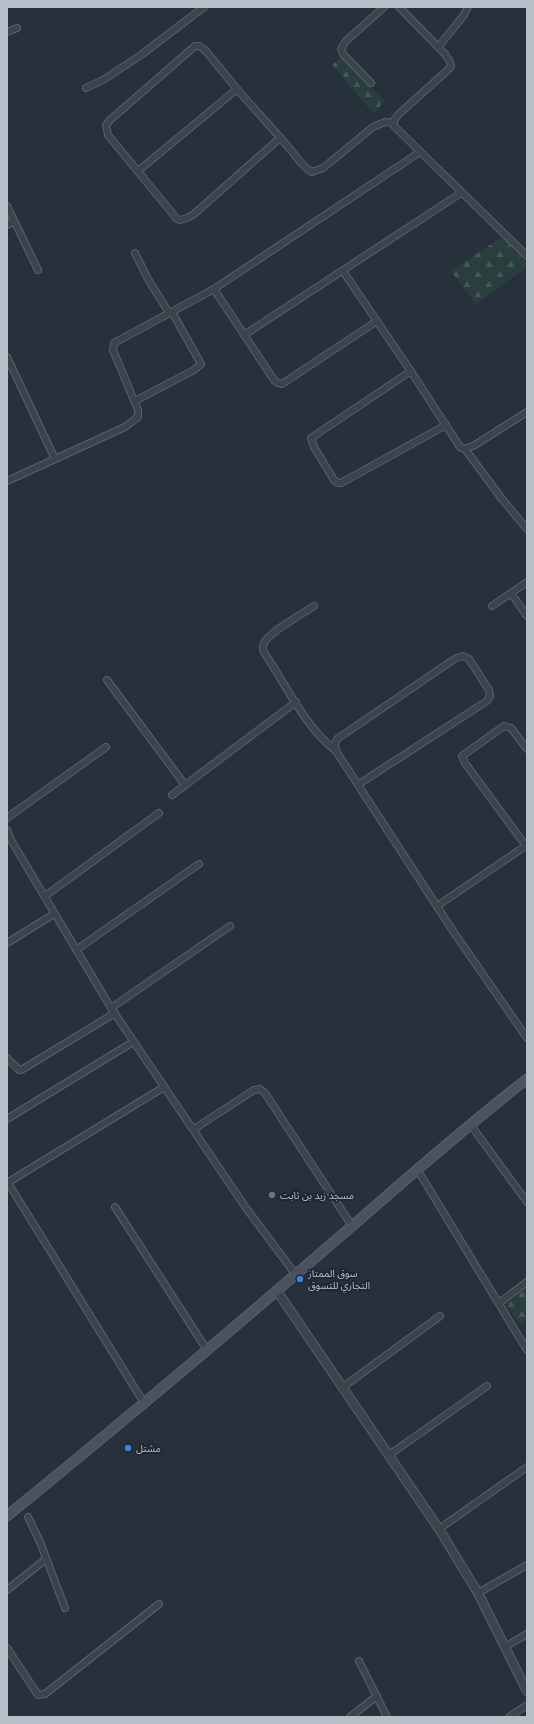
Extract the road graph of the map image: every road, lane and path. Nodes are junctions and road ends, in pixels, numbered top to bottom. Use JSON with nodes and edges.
{"nodes":[{"id":1,"x":204,"y":7,"type":"edge"},
{"id":2,"x":384,"y":7,"type":"edge"},
{"id":3,"x":399,"y":7,"type":"edge"},
{"id":4,"x":468,"y":7,"type":"edge"},
{"id":5,"x":17,"y":28,"type":"dead end"},
{"id":6,"x":8,"y":31,"type":"edge"},
{"id":7,"x":438,"y":47,"type":"junction"},
{"id":8,"x":371,"y":83,"type":"dead end"},
{"id":9,"x":86,"y":88,"type":"dead end"},
{"id":10,"x":237,"y":89,"type":"junction"},
{"id":11,"x":393,"y":123,"type":"junction"},
{"id":12,"x":280,"y":138,"type":"junction"},
{"id":13,"x":420,"y":152,"type":"junction"},
{"id":14,"x":138,"y":171,"type":"junction"},
{"id":15,"x":461,"y":193,"type":"junction"},
{"id":16,"x":7,"y":206,"type":"edge"},
{"id":17,"x":14,"y":221,"type":"junction"},
{"id":18,"x":7,"y":225,"type":"edge"},
{"id":19,"x":135,"y":253,"type":"dead end"},
{"id":20,"x":527,"y":256,"type":"edge"},
{"id":21,"x":38,"y":270,"type":"dead end"},
{"id":22,"x":342,"y":271,"type":"junction"},
{"id":23,"x":214,"y":289,"type":"junction"},
{"id":24,"x":170,"y":312,"type":"junction"},
{"id":25,"x":377,"y":321,"type":"junction"},
{"id":26,"x":244,"y":334,"type":"junction"},
{"id":27,"x":7,"y":356,"type":"edge"},
{"id":28,"x":411,"y":371,"type":"junction"},
{"id":29,"x":134,"y":401,"type":"junction"},
{"id":30,"x":527,"y":412,"type":"edge"},
{"id":31,"x":446,"y":426,"type":"junction"},
{"id":32,"x":465,"y":449,"type":"junction"},
{"id":33,"x":55,"y":459,"type":"junction"},
{"id":34,"x":7,"y":481,"type":"edge"},
{"id":35,"x":527,"y":529,"type":"edge"},
{"id":36,"x":527,"y":582,"type":"edge"},
{"id":37,"x":511,"y":593,"type":"junction"},
{"id":38,"x":314,"y":606,"type":"dead end"},
{"id":39,"x":492,"y":606,"type":"dead end"},
{"id":40,"x":527,"y":616,"type":"edge"},
{"id":41,"x":107,"y":680,"type":"dead end"},
{"id":42,"x":296,"y":702,"type":"junction"},
{"id":43,"x":106,"y":747,"type":"dead end"},
{"id":44,"x":527,"y":749,"type":"edge"},
{"id":45,"x":336,"y":751,"type":"junction"},
{"id":46,"x":359,"y":784,"type":"junction"},
{"id":47,"x":185,"y":785,"type":"junction"},
{"id":48,"x":172,"y":795,"type":"dead end"},
{"id":49,"x":159,"y":813,"type":"dead end"},
{"id":50,"x":7,"y":818,"type":"edge"},
{"id":51,"x":7,"y":830,"type":"edge"},
{"id":52,"x":526,"y":845,"type":"edge"},
{"id":53,"x":198,"y":864,"type":"dead end"},
{"id":54,"x":44,"y":896,"type":"junction"},
{"id":55,"x":437,"y":906,"type":"junction"},
{"id":56,"x":54,"y":914,"type":"junction"},
{"id":57,"x":230,"y":926,"type":"dead end"},
{"id":58,"x":7,"y":943,"type":"edge"},
{"id":59,"x":76,"y":950,"type":"junction"},
{"id":60,"x":113,"y":1011,"type":"junction"},
{"id":61,"x":527,"y":1038,"type":"edge"},
{"id":62,"x":133,"y":1042,"type":"junction"},
{"id":63,"x":7,"y":1058,"type":"edge"},
{"id":64,"x":527,"y":1079,"type":"edge"},
{"id":65,"x":164,"y":1087,"type":"junction"},
{"id":66,"x":7,"y":1119,"type":"edge"},
{"id":67,"x":470,"y":1124,"type":"junction"},
{"id":68,"x":194,"y":1129,"type":"junction"},
{"id":69,"x":417,"y":1169,"type":"junction"},
{"id":70,"x":7,"y":1183,"type":"edge"},
{"id":71,"x":527,"y":1202,"type":"edge"},
{"id":72,"x":115,"y":1207,"type":"dead end"},
{"id":73,"x":352,"y":1226,"type":"junction"},
{"id":74,"x":296,"y":1275,"type":"junction"},
{"id":75,"x":527,"y":1282,"type":"edge"},
{"id":76,"x":277,"y":1290,"type":"junction"},
{"id":77,"x":499,"y":1303,"type":"junction"},
{"id":78,"x":440,"y":1316,"type":"dead end"},
{"id":79,"x":207,"y":1350,"type":"junction"},
{"id":80,"x":527,"y":1350,"type":"edge"},
{"id":81,"x":344,"y":1386,"type":"junction"},
{"id":82,"x":487,"y":1386,"type":"dead end"},
{"id":83,"x":144,"y":1403,"type":"junction"},
{"id":84,"x":389,"y":1455,"type":"junction"},
{"id":85,"x":527,"y":1467,"type":"edge"},
{"id":86,"x":7,"y":1516,"type":"edge"},
{"id":87,"x":28,"y":1517,"type":"dead end"},
{"id":88,"x":439,"y":1529,"type":"junction"},
{"id":89,"x":46,"y":1559,"type":"junction"},
{"id":90,"x":527,"y":1565,"type":"edge"},
{"id":91,"x":7,"y":1590,"type":"edge"},
{"id":92,"x":478,"y":1594,"type":"junction"},
{"id":93,"x":159,"y":1604,"type":"dead end"},
{"id":94,"x":65,"y":1608,"type":"dead end"},
{"id":95,"x":527,"y":1634,"type":"edge"},
{"id":96,"x":505,"y":1647,"type":"junction"},
{"id":97,"x":7,"y":1648,"type":"edge"},
{"id":98,"x":359,"y":1661,"type":"dead end"},
{"id":99,"x":527,"y":1691,"type":"edge"},
{"id":100,"x":377,"y":1696,"type":"junction"},
{"id":101,"x":527,"y":1705,"type":"edge"},
{"id":102,"x":350,"y":1717,"type":"edge"},
{"id":103,"x":387,"y":1717,"type":"edge"},
{"id":104,"x":509,"y":1717,"type":"edge"}],
"edges":[{"from":1,"to":9,"type":"street"},
{"from":2,"to":8,"type":"street"},
{"from":3,"to":7,"type":"street"},
{"from":4,"to":7,"type":"street"},
{"from":5,"to":6,"type":"street"},
{"from":7,"to":11,"type":"street"},
{"from":10,"to":12,"type":"street"},
{"from":10,"to":14,"type":"street"},
{"from":10,"to":14,"type":"street"},
{"from":11,"to":12,"type":"street"},
{"from":11,"to":13,"type":"street"},
{"from":12,"to":14,"type":"street"},
{"from":13,"to":15,"type":"street"},
{"from":13,"to":23,"type":"street"},
{"from":15,"to":20,"type":"street"},
{"from":15,"to":22,"type":"street"},
{"from":16,"to":17,"type":"street"},
{"from":17,"to":18,"type":"street"},
{"from":17,"to":21,"type":"street"},
{"from":19,"to":24,"type":"street"},
{"from":22,"to":25,"type":"street"},
{"from":22,"to":26,"type":"street"},
{"from":23,"to":24,"type":"street"},
{"from":23,"to":26,"type":"street"},
{"from":24,"to":29,"type":"street"},
{"from":24,"to":29,"type":"street"},
{"from":25,"to":26,"type":"street"},
{"from":25,"to":28,"type":"street"},
{"from":27,"to":33,"type":"street"},
{"from":28,"to":31,"type":"street"},
{"from":28,"to":31,"type":"street"},
{"from":29,"to":33,"type":"street"},
{"from":30,"to":32,"type":"street"},
{"from":31,"to":32,"type":"street"},
{"from":32,"to":35,"type":"street"},
{"from":33,"to":34,"type":"street"},
{"from":36,"to":37,"type":"street"},
{"from":37,"to":39,"type":"street"},
{"from":37,"to":40,"type":"street"},
{"from":38,"to":42,"type":"street"},
{"from":41,"to":47,"type":"street"},
{"from":42,"to":45,"type":"street"},
{"from":42,"to":47,"type":"street"},
{"from":43,"to":50,"type":"street"},
{"from":44,"to":52,"type":"street"},
{"from":45,"to":46,"type":"street"},
{"from":45,"to":46,"type":"street"},
{"from":46,"to":55,"type":"street"},
{"from":47,"to":48,"type":"street"},
{"from":49,"to":54,"type":"street"},
{"from":51,"to":54,"type":"street"},
{"from":52,"to":55,"type":"street"},
{"from":53,"to":59,"type":"street"},
{"from":54,"to":56,"type":"street"},
{"from":55,"to":61,"type":"street"},
{"from":56,"to":58,"type":"street"},
{"from":56,"to":59,"type":"street"},
{"from":57,"to":60,"type":"street"},
{"from":59,"to":60,"type":"street"},
{"from":60,"to":62,"type":"street"},
{"from":60,"to":63,"type":"street"},
{"from":62,"to":65,"type":"street"},
{"from":62,"to":66,"type":"street"},
{"from":64,"to":67,"type":"main road"},
{"from":65,"to":68,"type":"street"},
{"from":65,"to":70,"type":"street"},
{"from":67,"to":69,"type":"main road"},
{"from":67,"to":71,"type":"street"},
{"from":68,"to":73,"type":"street"},
{"from":68,"to":74,"type":"street"},
{"from":69,"to":73,"type":"main road"},
{"from":69,"to":77,"type":"street"},
{"from":70,"to":83,"type":"street"},
{"from":72,"to":79,"type":"street"},
{"from":73,"to":74,"type":"main road"},
{"from":74,"to":76,"type":"main road"},
{"from":75,"to":77,"type":"street"},
{"from":76,"to":79,"type":"main road"},
{"from":76,"to":81,"type":"street"},
{"from":77,"to":80,"type":"street"},
{"from":78,"to":81,"type":"street"},
{"from":79,"to":83,"type":"main road"},
{"from":81,"to":84,"type":"street"},
{"from":82,"to":84,"type":"street"},
{"from":83,"to":86,"type":"main road"},
{"from":84,"to":88,"type":"street"},
{"from":85,"to":88,"type":"street"},
{"from":87,"to":89,"type":"street"},
{"from":88,"to":92,"type":"street"},
{"from":89,"to":91,"type":"street"},
{"from":89,"to":94,"type":"street"},
{"from":90,"to":92,"type":"street"},
{"from":92,"to":96,"type":"street"},
{"from":93,"to":97,"type":"street"},
{"from":95,"to":96,"type":"street"},
{"from":96,"to":99,"type":"street"},
{"from":98,"to":100,"type":"street"},
{"from":100,"to":102,"type":"street"},
{"from":100,"to":103,"type":"street"},
{"from":101,"to":104,"type":"street"}]}
